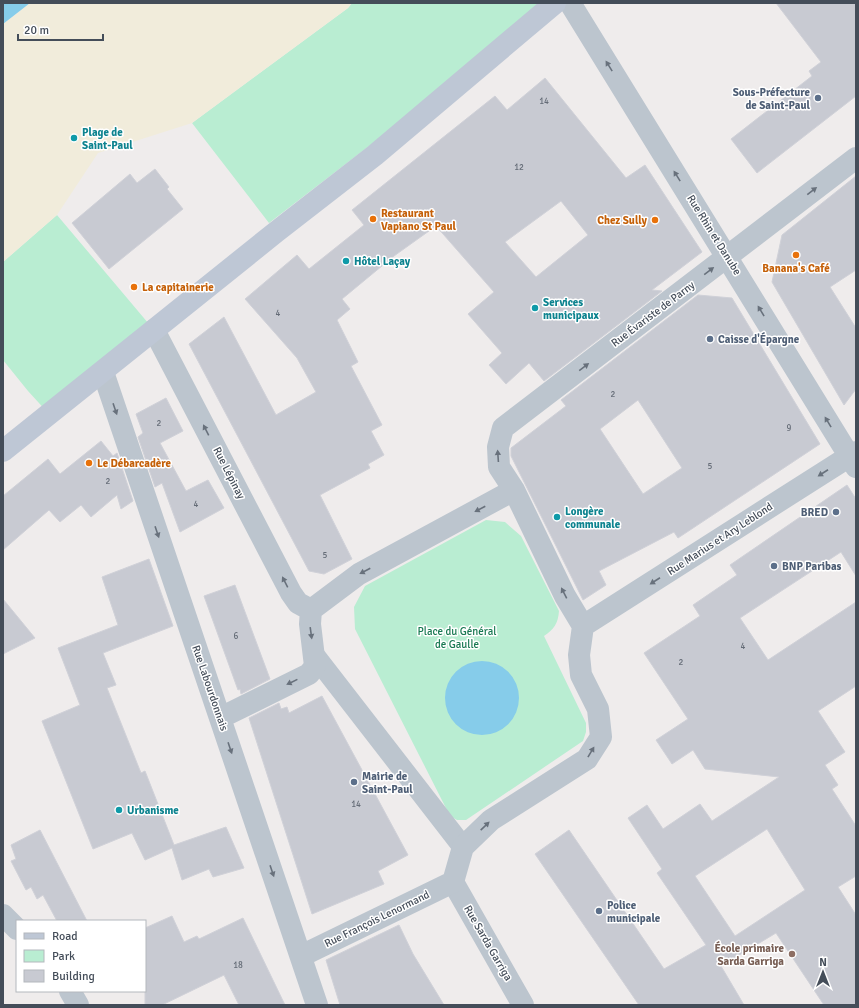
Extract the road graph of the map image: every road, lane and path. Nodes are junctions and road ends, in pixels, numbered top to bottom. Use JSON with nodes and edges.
{"nodes":[{"id":1,"x":555,"y":3,"type":"edge"},
{"id":2,"x":570,"y":3,"type":"edge"},
{"id":3,"x":856,"y":158,"type":"edge"},
{"id":4,"x":728,"y":257,"type":"junction"},
{"id":5,"x":154,"y":330,"type":"junction"},
{"id":6,"x":103,"y":372,"type":"junction"},
{"id":7,"x":3,"y":450,"type":"edge"},
{"id":8,"x":854,"y":459,"type":"edge"},
{"id":9,"x":514,"y":490,"type":"junction"},
{"id":10,"x":311,"y":610,"type":"junction"},
{"id":11,"x":583,"y":626,"type":"junction"},
{"id":12,"x":314,"y":656,"type":"junction"},
{"id":13,"x":220,"y":718,"type":"junction"},
{"id":14,"x":463,"y":847,"type":"junction"},
{"id":15,"x":453,"y":882,"type":"junction"},
{"id":16,"x":3,"y":915,"type":"edge"},
{"id":17,"x":16,"y":928,"type":"edge"},
{"id":18,"x":301,"y":956,"type":"junction"},
{"id":19,"x":71,"y":992,"type":"edge"},
{"id":20,"x":78,"y":1005,"type":"edge"},
{"id":21,"x":317,"y":1005,"type":"edge"},
{"id":22,"x":523,"y":1005,"type":"edge"}],
"edges":[{"from":1,"to":5,"type":"main road"},
{"from":4,"to":2,"type":"street","name":"Rue Rhin et Danube","one_way":true},
{"from":4,"to":3,"type":"street","name":"Rue Évariste de Parny","one_way":true},
{"from":8,"to":4,"type":"street","name":"Rue Rhin et Danube","one_way":true},
{"from":9,"to":4,"type":"street","name":"Rue Évariste de Parny","one_way":true},
{"from":5,"to":6,"type":"main road"},
{"from":10,"to":5,"type":"street","name":"Rue Lépinay","one_way":true},
{"from":6,"to":7,"type":"main road"},
{"from":6,"to":13,"type":"street","name":"Rue Labourdonnais","one_way":true},
{"from":8,"to":11,"type":"street","name":"Rue Marius et Ary Leblond","one_way":true},
{"from":9,"to":10,"type":"street","one_way":true},
{"from":11,"to":9,"type":"street","one_way":true},
{"from":10,"to":12,"type":"street","one_way":true},
{"from":14,"to":11,"type":"street","one_way":true},
{"from":12,"to":13,"type":"street","one_way":true},
{"from":12,"to":14,"type":"street"},
{"from":13,"to":18,"type":"street","name":"Rue Labourdonnais","one_way":true},
{"from":14,"to":15,"type":"street"},
{"from":15,"to":18,"type":"street","name":"Rue François Lenormand"},
{"from":15,"to":22,"type":"street","name":"Rue Sarda Garriga"},
{"from":16,"to":17,"type":"street"},
{"from":18,"to":21,"type":"street","name":"Rue Labourdonnais"},
{"from":19,"to":20,"type":"street"}]}
